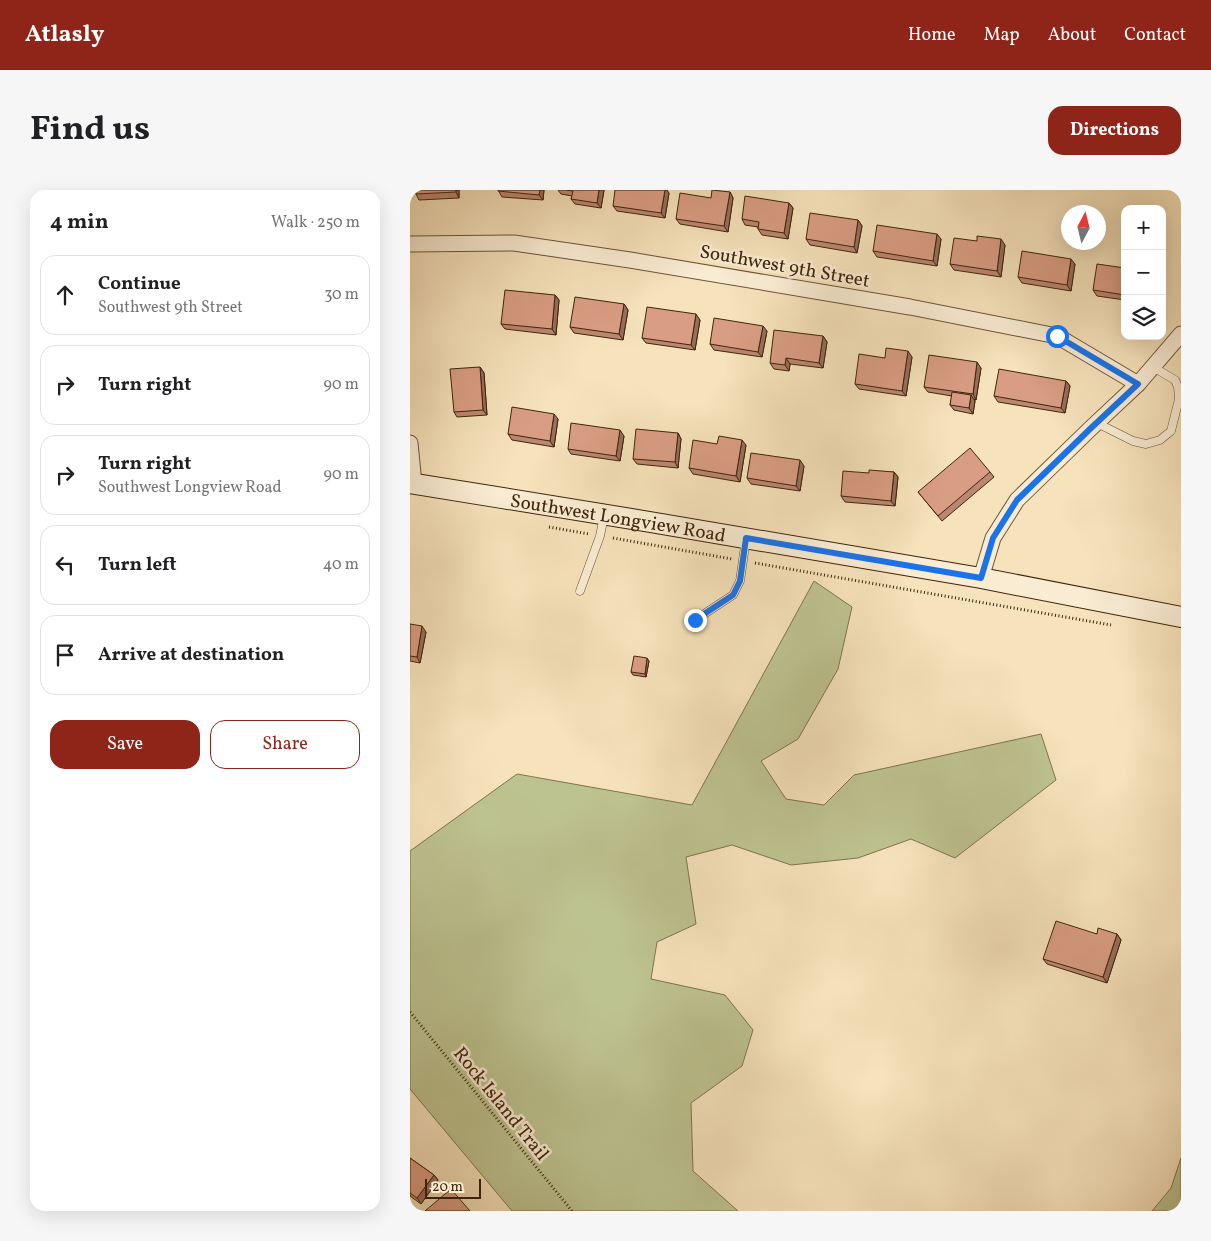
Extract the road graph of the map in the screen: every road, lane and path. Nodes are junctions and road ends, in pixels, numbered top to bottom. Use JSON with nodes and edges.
{"nodes":[{"id":1,"x":410,"y":244,"type":"edge"},
{"id":2,"x":1181,"y":334,"type":"edge"},
{"id":3,"x":1153,"y":367,"type":"junction"},
{"id":4,"x":1138,"y":384,"type":"junction"},
{"id":5,"x":1180,"y":397,"type":"edge"},
{"id":6,"x":1097,"y":423,"type":"junction"},
{"id":7,"x":410,"y":443,"type":"edge"},
{"id":8,"x":412,"y":484,"type":"edge"},
{"id":9,"x":604,"y":514,"type":"junction"},
{"id":10,"x":543,"y":526,"type":"dead end"},
{"id":11,"x":600,"y":536,"type":"junction"},
{"id":12,"x":746,"y":538,"type":"junction"},
{"id":13,"x":743,"y":561,"type":"junction"},
{"id":14,"x":981,"y":578,"type":"junction"},
{"id":15,"x":580,"y":591,"type":"dead end"},
{"id":16,"x":1181,"y":617,"type":"edge"},
{"id":17,"x":695,"y":620,"type":"dead end"},
{"id":18,"x":1113,"y":625,"type":"dead end"},
{"id":19,"x":410,"y":1012,"type":"edge"},
{"id":20,"x":572,"y":1211,"type":"edge"}],
"edges":[{"from":1,"to":4,"type":"street","name":"Southwest 9th Street"},
{"from":2,"to":3,"type":"street"},
{"from":3,"to":4,"type":"street"},
{"from":3,"to":5,"type":"lane"},
{"from":4,"to":6,"type":"street"},
{"from":5,"to":6,"type":"lane"},
{"from":6,"to":14,"type":"street"},
{"from":7,"to":8,"type":"street"},
{"from":8,"to":9,"type":"street","name":"Southwest Longview Road"},
{"from":9,"to":11,"type":"lane"},
{"from":9,"to":12,"type":"street","name":"Southwest Longview Road"},
{"from":10,"to":11,"type":"path"},
{"from":11,"to":13,"type":"path"},
{"from":11,"to":15,"type":"lane"},
{"from":12,"to":13,"type":"lane"},
{"from":12,"to":14,"type":"street","name":"Southwest Longview Road"},
{"from":13,"to":17,"type":"lane"},
{"from":13,"to":18,"type":"path"},
{"from":14,"to":16,"type":"street","name":"Southwest Longview Road"},
{"from":19,"to":20,"type":"path","name":"Rock Island Trail"}]}
